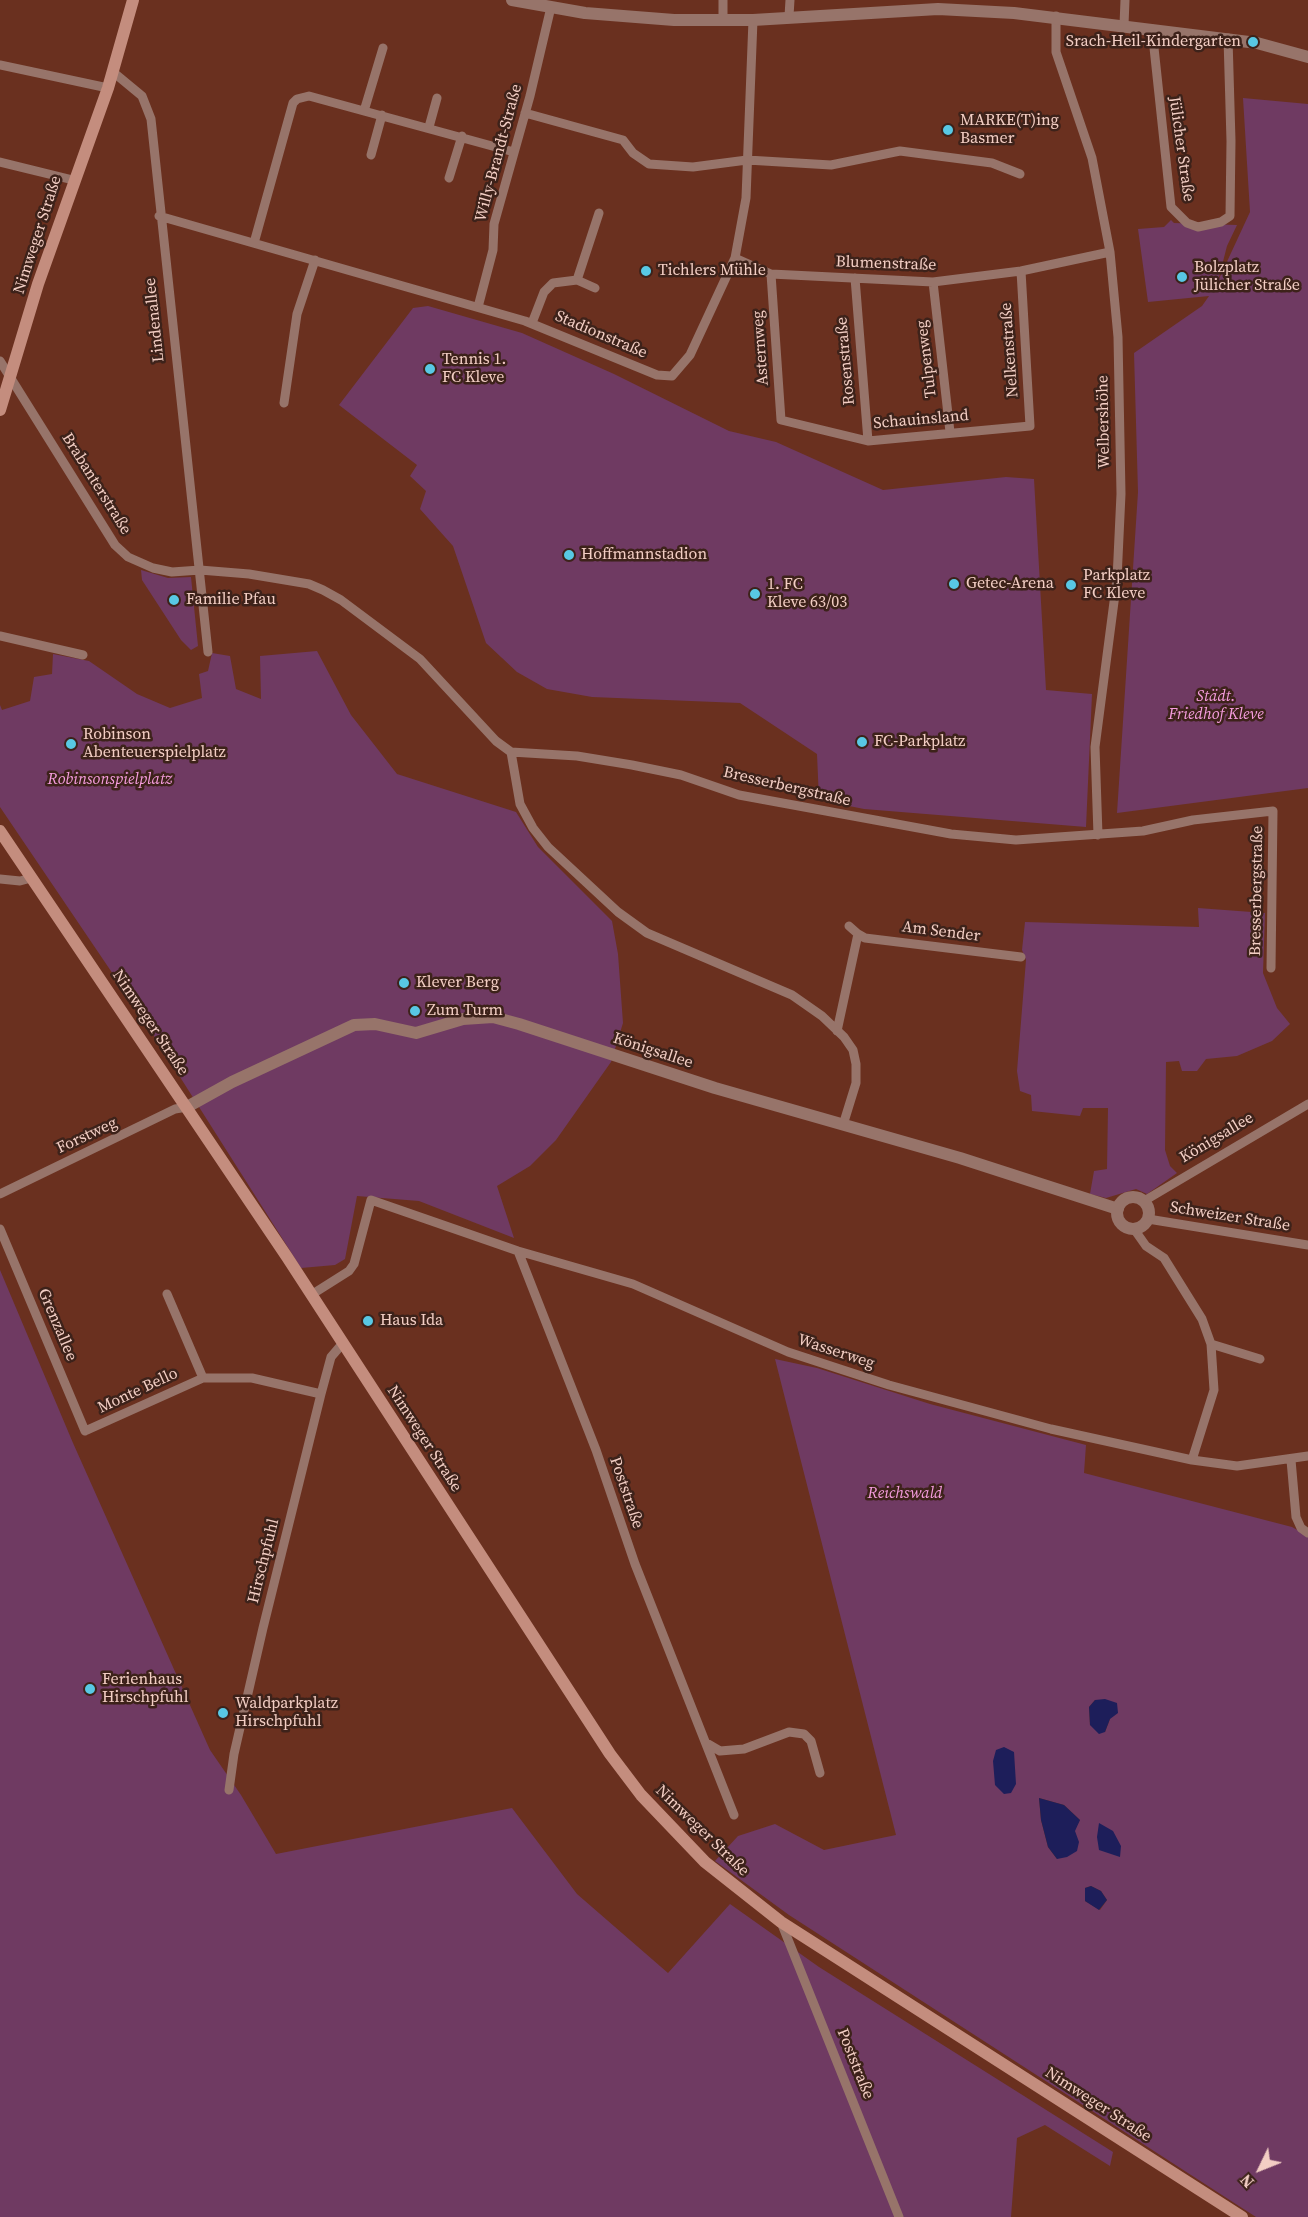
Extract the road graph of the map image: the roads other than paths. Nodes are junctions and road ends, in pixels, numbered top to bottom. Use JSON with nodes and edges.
{"nodes":[{"id":1,"x":134,"y":0,"type":"edge"},
{"id":2,"x":512,"y":0,"type":"edge"},
{"id":3,"x":723,"y":0,"type":"edge"},
{"id":4,"x":790,"y":0,"type":"edge"},
{"id":5,"x":1125,"y":0,"type":"edge"},
{"id":6,"x":551,"y":7,"type":"junction"},
{"id":7,"x":789,"y":16,"type":"junction"},
{"id":8,"x":1056,"y":16,"type":"junction"},
{"id":9,"x":723,"y":19,"type":"junction"},
{"id":10,"x":753,"y":20,"type":"junction"},
{"id":11,"x":1124,"y":25,"type":"junction"},
{"id":12,"x":1152,"y":29,"type":"junction"},
{"id":13,"x":1227,"y":38,"type":"junction"},
{"id":14,"x":383,"y":48,"type":"dead end"},
{"id":15,"x":1308,"y":57,"type":"edge"},
{"id":16,"x":0,"y":65,"type":"edge"},
{"id":17,"x":113,"y":72,"type":"junction"},
{"id":18,"x":108,"y":88,"type":"junction"},
{"id":19,"x":437,"y":98,"type":"dead end"},
{"id":20,"x":364,"y":111,"type":"junction"},
{"id":21,"x":525,"y":113,"type":"junction"},
{"id":22,"x":382,"y":115,"type":"junction"},
{"id":23,"x":429,"y":128,"type":"junction"},
{"id":24,"x":462,"y":136,"type":"junction"},
{"id":25,"x":514,"y":152,"type":"junction"},
{"id":26,"x":371,"y":155,"type":"dead end"},
{"id":27,"x":747,"y":160,"type":"junction"},
{"id":28,"x":0,"y":162,"type":"edge"},
{"id":29,"x":1020,"y":174,"type":"dead end"},
{"id":30,"x":449,"y":178,"type":"dead end"},
{"id":31,"x":73,"y":180,"type":"junction"},
{"id":32,"x":598,"y":213,"type":"dead end"},
{"id":33,"x":159,"y":216,"type":"junction"},
{"id":34,"x":254,"y":243,"type":"junction"},
{"id":35,"x":1110,"y":252,"type":"junction"},
{"id":36,"x":735,"y":258,"type":"junction"},
{"id":37,"x":315,"y":260,"type":"junction"},
{"id":38,"x":1021,"y":271,"type":"junction"},
{"id":39,"x":771,"y":274,"type":"junction"},
{"id":40,"x":855,"y":278,"type":"junction"},
{"id":41,"x":577,"y":280,"type":"junction"},
{"id":42,"x":933,"y":282,"type":"junction"},
{"id":43,"x":595,"y":288,"type":"dead end"},
{"id":44,"x":478,"y":307,"type":"junction"},
{"id":45,"x":531,"y":323,"type":"junction"},
{"id":46,"x":0,"y":361,"type":"edge"},
{"id":47,"x":10,"y":378,"type":"junction"},
{"id":48,"x":284,"y":404,"type":"dead end"},
{"id":49,"x":0,"y":410,"type":"edge"},
{"id":50,"x":781,"y":420,"type":"joint"},
{"id":51,"x":1030,"y":426,"type":"joint"},
{"id":52,"x":950,"y":432,"type":"junction"},
{"id":53,"x":868,"y":441,"type":"junction"},
{"id":54,"x":201,"y":570,"type":"junction"},
{"id":55,"x":0,"y":636,"type":"edge"},
{"id":56,"x":208,"y":652,"type":"dead end"},
{"id":57,"x":83,"y":655,"type":"dead end"},
{"id":58,"x":511,"y":752,"type":"junction"},
{"id":59,"x":0,"y":831,"type":"edge"},
{"id":60,"x":1098,"y":835,"type":"junction"},
{"id":61,"x":31,"y":878,"type":"junction"},
{"id":62,"x":0,"y":879,"type":"edge"},
{"id":63,"x":849,"y":926,"type":"dead end"},
{"id":64,"x":858,"y":934,"type":"junction"},
{"id":65,"x":1021,"y":957,"type":"dead end"},
{"id":66,"x":1271,"y":968,"type":"dead end"},
{"id":67,"x":837,"y":1031,"type":"junction"},
{"id":68,"x":1308,"y":1104,"type":"edge"},
{"id":69,"x":187,"y":1107,"type":"junction"},
{"id":70,"x":843,"y":1125,"type":"junction"},
{"id":71,"x":0,"y":1194,"type":"edge"},
{"id":72,"x":1144,"y":1201,"type":"junction"},
{"id":73,"x":1118,"y":1209,"type":"junction"},
{"id":74,"x":1148,"y":1220,"type":"junction"},
{"id":75,"x":0,"y":1229,"type":"edge"},
{"id":76,"x":1134,"y":1229,"type":"junction"},
{"id":77,"x":1308,"y":1245,"type":"edge"},
{"id":78,"x":518,"y":1251,"type":"junction"},
{"id":79,"x":167,"y":1294,"type":"dead end"},
{"id":80,"x":311,"y":1295,"type":"junction"},
{"id":81,"x":343,"y":1343,"type":"junction"},
{"id":82,"x":1211,"y":1344,"type":"junction"},
{"id":83,"x":1260,"y":1359,"type":"dead end"},
{"id":84,"x":202,"y":1378,"type":"junction"},
{"id":85,"x":321,"y":1394,"type":"junction"},
{"id":86,"x":86,"y":1431,"type":"joint"},
{"id":87,"x":1308,"y":1456,"type":"edge"},
{"id":88,"x":1291,"y":1460,"type":"junction"},
{"id":89,"x":1192,"y":1461,"type":"junction"},
{"id":90,"x":1308,"y":1533,"type":"edge"},
{"id":91,"x":708,"y":1744,"type":"junction"},
{"id":92,"x":820,"y":1773,"type":"dead end"},
{"id":93,"x":229,"y":1791,"type":"dead end"},
{"id":94,"x":734,"y":1815,"type":"dead end"},
{"id":95,"x":781,"y":1922,"type":"junction"},
{"id":96,"x":899,"y":2217,"type":"edge"},
{"id":97,"x":1242,"y":2217,"type":"edge"}],
"edges":[{"from":1,"to":17,"type":"main road"},
{"from":2,"to":6,"type":"street"},
{"from":3,"to":9,"type":"street"},
{"from":4,"to":7,"type":"street"},
{"from":5,"to":11,"type":"street"},
{"from":6,"to":9,"type":"street"},
{"from":6,"to":21,"type":"street","name":"Willy-Brandt-Straße"},
{"from":7,"to":8,"type":"street"},
{"from":7,"to":10,"type":"street"},
{"from":8,"to":11,"type":"street"},
{"from":8,"to":35,"type":"street","name":"Welbershöhe"},
{"from":9,"to":10,"type":"street"},
{"from":10,"to":27,"type":"street","name":"Stadionstraße"},
{"from":11,"to":12,"type":"street"},
{"from":12,"to":13,"type":"street"},
{"from":12,"to":13,"type":"street","name":"Jülicher Straße"},
{"from":13,"to":15,"type":"street"},
{"from":14,"to":20,"type":"street"},
{"from":16,"to":18,"type":"street"},
{"from":17,"to":18,"type":"main road","name":"Nimweger Straße"},
{"from":17,"to":33,"type":"street","name":"Lindenallee"},
{"from":18,"to":31,"type":"main road","name":"Nimweger Straße"},
{"from":19,"to":23,"type":"street"},
{"from":20,"to":22,"type":"street"},
{"from":20,"to":34,"type":"street"},
{"from":21,"to":25,"type":"street","name":"Willy-Brandt-Straße"},
{"from":21,"to":27,"type":"street"},
{"from":22,"to":23,"type":"street"},
{"from":22,"to":26,"type":"street"},
{"from":23,"to":24,"type":"street"},
{"from":24,"to":25,"type":"street"},
{"from":24,"to":30,"type":"street"},
{"from":25,"to":44,"type":"street","name":"Willy-Brandt-Straße"},
{"from":27,"to":29,"type":"street"},
{"from":27,"to":36,"type":"street","name":"Stadionstraße"},
{"from":28,"to":31,"type":"street"},
{"from":31,"to":47,"type":"main road","name":"Nimweger Straße"},
{"from":32,"to":41,"type":"street"},
{"from":33,"to":34,"type":"street","name":"Stadionstraße"},
{"from":33,"to":54,"type":"street","name":"Lindenallee"},
{"from":34,"to":37,"type":"street","name":"Stadionstraße"},
{"from":35,"to":38,"type":"street","name":"Blumenstraße"},
{"from":35,"to":60,"type":"street","name":"Welbershöhe"},
{"from":36,"to":39,"type":"street","name":"Blumenstraße"},
{"from":36,"to":45,"type":"street","name":"Stadionstraße"},
{"from":37,"to":44,"type":"street","name":"Stadionstraße"},
{"from":37,"to":48,"type":"street"},
{"from":38,"to":42,"type":"street","name":"Blumenstraße"},
{"from":38,"to":51,"type":"street","name":"Nelkenstraße"},
{"from":39,"to":40,"type":"street","name":"Blumenstraße"},
{"from":39,"to":50,"type":"street","name":"Asternweg"},
{"from":40,"to":42,"type":"street","name":"Blumenstraße"},
{"from":40,"to":53,"type":"street","name":"Rosenstraße"},
{"from":41,"to":43,"type":"street"},
{"from":41,"to":45,"type":"street"},
{"from":42,"to":52,"type":"street","name":"Tulpenweg"},
{"from":44,"to":45,"type":"street","name":"Stadionstraße"},
{"from":46,"to":47,"type":"street","name":"Brabanterstraße"},
{"from":47,"to":49,"type":"main road","name":"Nimweger Straße"},
{"from":47,"to":54,"type":"street","name":"Brabanterstraße"},
{"from":50,"to":53,"type":"street","name":"Schauinsland"},
{"from":51,"to":52,"type":"street","name":"Schauinsland"},
{"from":52,"to":53,"type":"street","name":"Schauinsland"},
{"from":54,"to":56,"type":"street","name":"Lindenallee"},
{"from":54,"to":58,"type":"street"},
{"from":55,"to":57,"type":"street"},
{"from":58,"to":60,"type":"street","name":"Bresserbergstraße"},
{"from":58,"to":67,"type":"street"},
{"from":59,"to":61,"type":"main road","name":"Nimweger Straße"},
{"from":60,"to":66,"type":"street","name":"Bresserbergstraße"},
{"from":61,"to":62,"type":"street"},
{"from":61,"to":69,"type":"main road","name":"Nimweger Straße"},
{"from":63,"to":64,"type":"street","name":"Am Sender"},
{"from":64,"to":65,"type":"street","name":"Am Sender"},
{"from":64,"to":67,"type":"street"},
{"from":67,"to":70,"type":"street"},
{"from":68,"to":72,"type":"street","name":"Königsallee"},
{"from":69,"to":70,"type":"street","name":"Königsallee"},
{"from":69,"to":71,"type":"street","name":"Forstweg"},
{"from":69,"to":80,"type":"main road","name":"Nimweger Straße"},
{"from":70,"to":73,"type":"street","name":"Königsallee"},
{"from":72,"to":73,"type":"street","name":"Königsallee"},
{"from":72,"to":74,"type":"street"},
{"from":73,"to":76,"type":"street"},
{"from":74,"to":76,"type":"street"},
{"from":74,"to":77,"type":"street","name":"Schweizer Straße"},
{"from":75,"to":86,"type":"street","name":"Grenzallee"},
{"from":76,"to":82,"type":"street"},
{"from":78,"to":80,"type":"street","name":"Wasserweg"},
{"from":78,"to":89,"type":"street","name":"Wasserweg"},
{"from":78,"to":91,"type":"street","name":"Poststraße"},
{"from":79,"to":84,"type":"street","name":"Monte Bello"},
{"from":80,"to":81,"type":"main road","name":"Nimweger Straße"},
{"from":81,"to":85,"type":"street","name":"Hirschpfuhl"},
{"from":81,"to":95,"type":"main road","name":"Nimweger Straße"},
{"from":82,"to":83,"type":"street"},
{"from":82,"to":89,"type":"street"},
{"from":84,"to":85,"type":"street","name":"Monte Bello"},
{"from":84,"to":86,"type":"street","name":"Monte Bello"},
{"from":85,"to":93,"type":"street","name":"Hirschpfuhl"},
{"from":87,"to":88,"type":"street","name":"Wasserweg"},
{"from":88,"to":89,"type":"street","name":"Wasserweg"},
{"from":88,"to":90,"type":"street"},
{"from":91,"to":92,"type":"street"},
{"from":91,"to":94,"type":"street","name":"Poststraße"},
{"from":95,"to":96,"type":"street","name":"Poststraße"},
{"from":95,"to":97,"type":"main road","name":"Nimweger Straße"}]}
